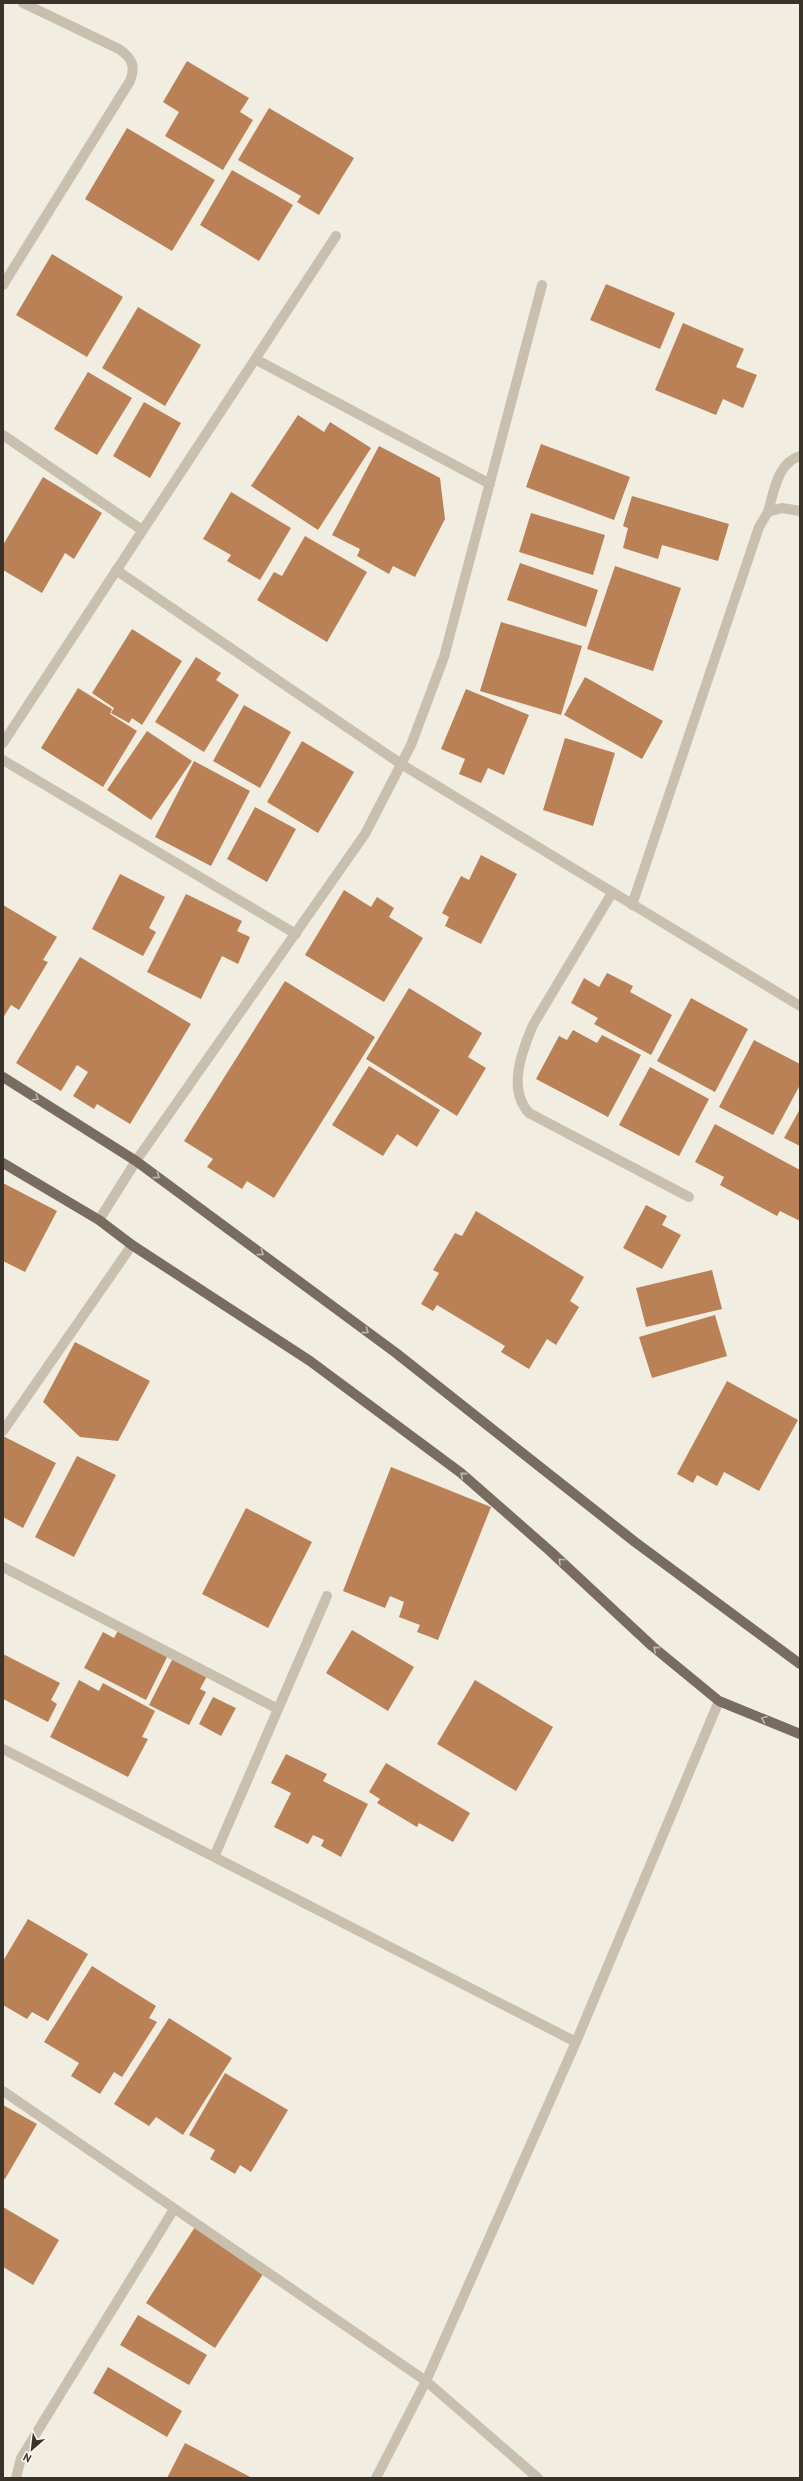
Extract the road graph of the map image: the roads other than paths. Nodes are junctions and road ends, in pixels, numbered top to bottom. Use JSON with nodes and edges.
{"nodes":[{"id":1,"x":23,"y":3,"type":"edge"},
{"id":2,"x":336,"y":236,"type":"dead end"},
{"id":3,"x":3,"y":285,"type":"edge"},
{"id":4,"x":542,"y":285,"type":"dead end"},
{"id":5,"x":255,"y":358,"type":"junction"},
{"id":6,"x":3,"y":435,"type":"edge"},
{"id":7,"x":800,"y":456,"type":"edge"},
{"id":8,"x":490,"y":484,"type":"junction"},
{"id":9,"x":800,"y":511,"type":"edge"},
{"id":10,"x":768,"y":512,"type":"junction"},
{"id":11,"x":142,"y":530,"type":"junction"},
{"id":12,"x":116,"y":570,"type":"junction"},
{"id":13,"x":3,"y":744,"type":"edge"},
{"id":14,"x":3,"y":760,"type":"edge"},
{"id":15,"x":401,"y":764,"type":"junction"},
{"id":16,"x":612,"y":893,"type":"junction"},
{"id":17,"x":632,"y":905,"type":"junction"},
{"id":18,"x":296,"y":934,"type":"junction"},
{"id":19,"x":800,"y":1006,"type":"edge"},
{"id":20,"x":3,"y":1077,"type":"edge"},
{"id":21,"x":136,"y":1161,"type":"junction"},
{"id":22,"x":3,"y":1164,"type":"edge"},
{"id":23,"x":688,"y":1197,"type":"dead end"},
{"id":24,"x":99,"y":1220,"type":"junction"},
{"id":25,"x":132,"y":1245,"type":"junction"},
{"id":26,"x":3,"y":1431,"type":"edge"},
{"id":27,"x":3,"y":1567,"type":"edge"},
{"id":28,"x":327,"y":1596,"type":"dead end"},
{"id":29,"x":800,"y":1664,"type":"edge"},
{"id":30,"x":719,"y":1701,"type":"junction"},
{"id":31,"x":278,"y":1709,"type":"junction"},
{"id":32,"x":800,"y":1734,"type":"edge"},
{"id":33,"x":3,"y":1749,"type":"edge"},
{"id":34,"x":214,"y":1857,"type":"junction"},
{"id":35,"x":576,"y":2042,"type":"junction"},
{"id":36,"x":3,"y":2092,"type":"edge"},
{"id":37,"x":174,"y":2209,"type":"junction"},
{"id":38,"x":426,"y":2381,"type":"junction"},
{"id":39,"x":16,"y":2478,"type":"edge"},
{"id":40,"x":376,"y":2478,"type":"edge"},
{"id":41,"x":538,"y":2478,"type":"edge"}],
"edges":[{"from":1,"to":3,"type":"street"},
{"from":2,"to":5,"type":"street"},
{"from":4,"to":8,"type":"street"},
{"from":5,"to":8,"type":"street"},
{"from":5,"to":11,"type":"street"},
{"from":6,"to":11,"type":"street"},
{"from":7,"to":10,"type":"street"},
{"from":8,"to":15,"type":"street"},
{"from":9,"to":10,"type":"street"},
{"from":10,"to":17,"type":"street"},
{"from":11,"to":12,"type":"street"},
{"from":12,"to":13,"type":"street"},
{"from":12,"to":15,"type":"street"},
{"from":14,"to":18,"type":"street"},
{"from":15,"to":16,"type":"street"},
{"from":15,"to":18,"type":"street"},
{"from":16,"to":17,"type":"street"},
{"from":16,"to":23,"type":"street"},
{"from":17,"to":19,"type":"street"},
{"from":18,"to":21,"type":"street"},
{"from":20,"to":21,"type":"main road","one_way":true},
{"from":21,"to":24,"type":"street"},
{"from":21,"to":29,"type":"main road","one_way":true},
{"from":22,"to":24,"type":"main road"},
{"from":24,"to":25,"type":"main road"},
{"from":25,"to":26,"type":"street"},
{"from":30,"to":25,"type":"main road","one_way":true},
{"from":27,"to":31,"type":"street"},
{"from":28,"to":31,"type":"street"},
{"from":32,"to":30,"type":"main road","one_way":true},
{"from":30,"to":35,"type":"street"},
{"from":31,"to":34,"type":"street"},
{"from":33,"to":34,"type":"street"},
{"from":34,"to":35,"type":"street"},
{"from":35,"to":38,"type":"street"},
{"from":36,"to":37,"type":"street"},
{"from":37,"to":38,"type":"street"},
{"from":37,"to":39,"type":"street"},
{"from":38,"to":40,"type":"street"},
{"from":38,"to":41,"type":"street"}]}
